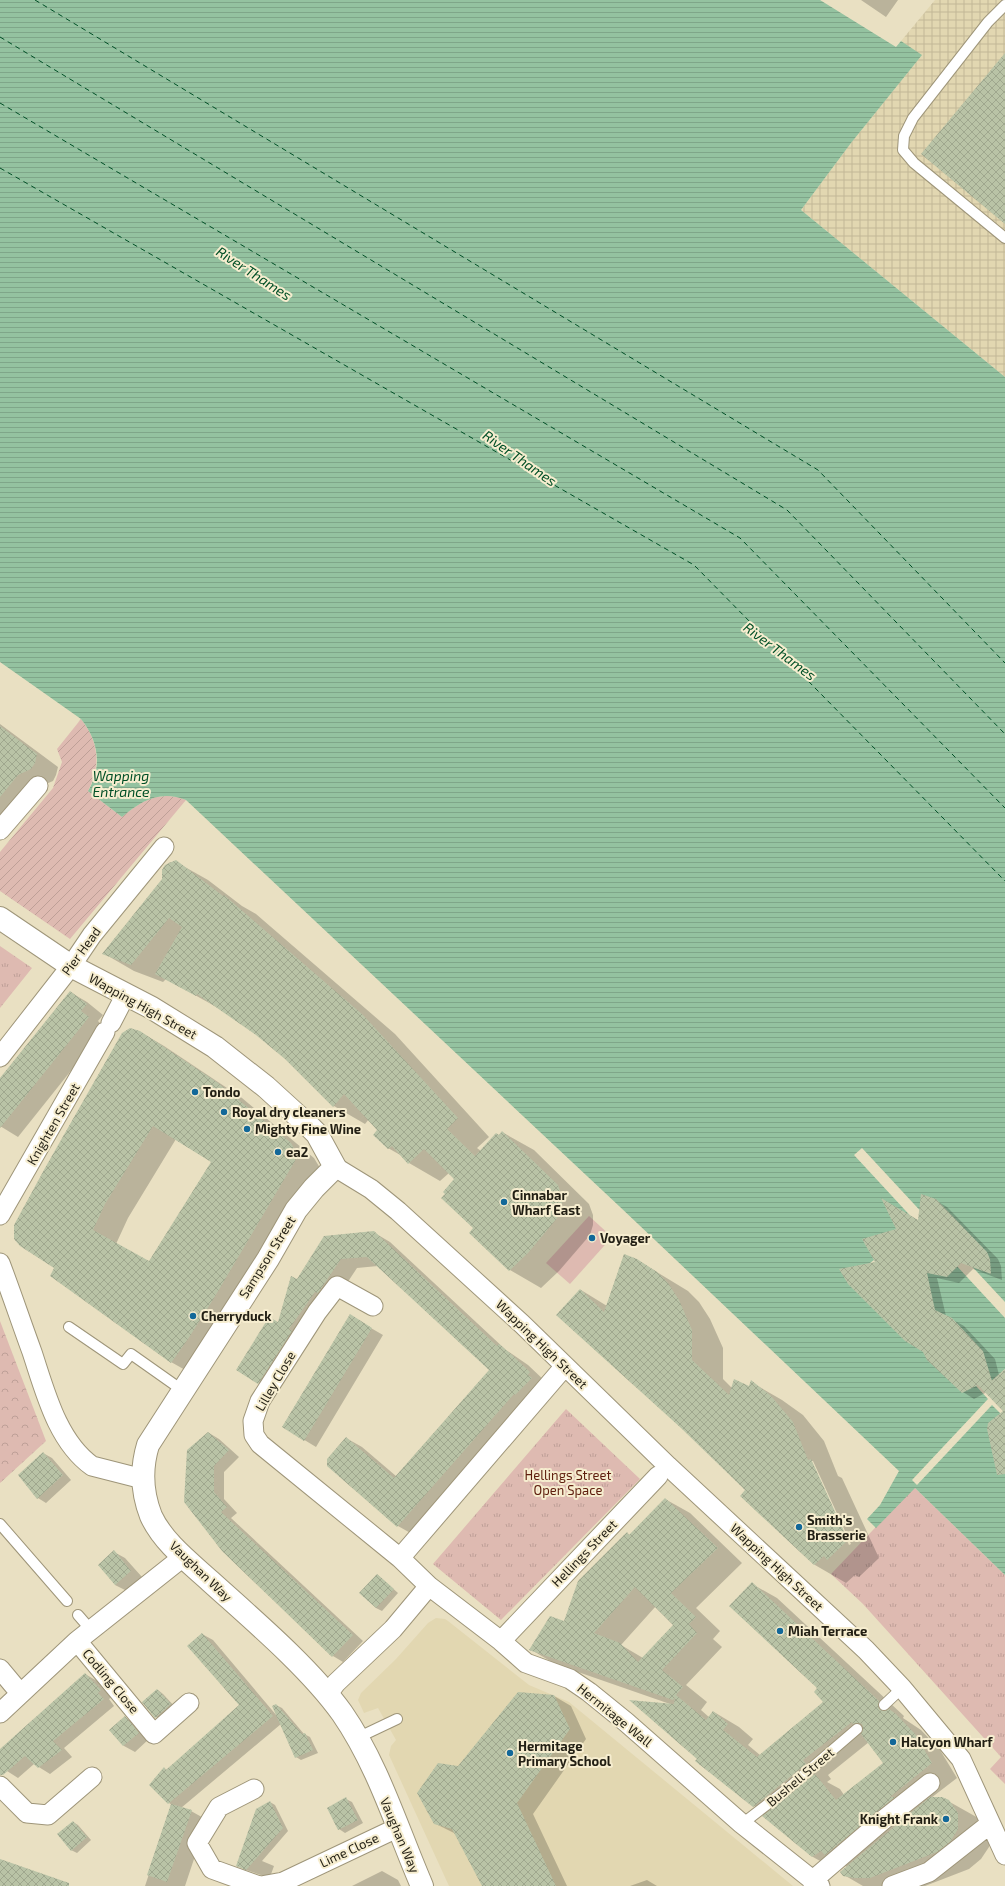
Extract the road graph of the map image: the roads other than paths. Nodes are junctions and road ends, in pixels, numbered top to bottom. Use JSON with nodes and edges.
{"nodes":[{"id":1,"x":1005,"y":5,"type":"edge"},
{"id":2,"x":1005,"y":238,"type":"edge"},
{"id":3,"x":38,"y":786,"type":"dead end"},
{"id":4,"x":0,"y":830,"type":"edge"},
{"id":5,"x":164,"y":847,"type":"dead end"},
{"id":6,"x":0,"y":918,"type":"edge"},
{"id":7,"x":71,"y":966,"type":"junction"},
{"id":8,"x":126,"y":994,"type":"junction"},
{"id":9,"x":0,"y":1057,"type":"edge"},
{"id":10,"x":335,"y":1167,"type":"junction"},
{"id":11,"x":0,"y":1215,"type":"edge"},
{"id":12,"x":0,"y":1263,"type":"edge"},
{"id":13,"x":373,"y":1306,"type":"dead end"},
{"id":14,"x":69,"y":1327,"type":"dead end"},
{"id":15,"x":565,"y":1366,"type":"junction"},
{"id":16,"x":182,"y":1390,"type":"junction"},
{"id":17,"x":663,"y":1471,"type":"junction"},
{"id":18,"x":143,"y":1479,"type":"junction"},
{"id":19,"x":0,"y":1524,"type":"edge"},
{"id":20,"x":183,"y":1557,"type":"junction"},
{"id":21,"x":400,"y":1558,"type":"junction"},
{"id":22,"x":429,"y":1586,"type":"junction"},
{"id":23,"x":67,"y":1601,"type":"dead end"},
{"id":24,"x":78,"y":1615,"type":"dead end"},
{"id":25,"x":84,"y":1636,"type":"junction"},
{"id":26,"x":501,"y":1641,"type":"junction"},
{"id":27,"x":0,"y":1670,"type":"edge"},
{"id":28,"x":902,"y":1688,"type":"junction"},
{"id":29,"x":20,"y":1693,"type":"junction"},
{"id":30,"x":327,"y":1695,"type":"junction"},
{"id":31,"x":189,"y":1703,"type":"dead end"},
{"id":32,"x":884,"y":1705,"type":"dead end"},
{"id":33,"x":0,"y":1713,"type":"edge"},
{"id":34,"x":397,"y":1719,"type":"dead end"},
{"id":35,"x":857,"y":1729,"type":"dead end"},
{"id":36,"x":357,"y":1738,"type":"junction"},
{"id":37,"x":92,"y":1777,"type":"dead end"},
{"id":38,"x":930,"y":1783,"type":"dead end"},
{"id":39,"x":0,"y":1786,"type":"edge"},
{"id":40,"x":254,"y":1789,"type":"dead end"},
{"id":41,"x":742,"y":1824,"type":"junction"},
{"id":42,"x":990,"y":1824,"type":"junction"},
{"id":43,"x":397,"y":1828,"type":"junction"},
{"id":44,"x":1005,"y":1855,"type":"edge"},
{"id":45,"x":306,"y":1879,"type":"edge"},
{"id":46,"x":816,"y":1884,"type":"edge"},
{"id":47,"x":260,"y":1886,"type":"edge"},
{"id":48,"x":422,"y":1886,"type":"edge"},
{"id":49,"x":892,"y":1886,"type":"edge"}],
"edges":[{"from":1,"to":2,"type":"lane"},
{"from":3,"to":4,"type":"street"},
{"from":5,"to":7,"type":"street","name":"Pier Head"},
{"from":6,"to":7,"type":"street","name":"Wapping High Street"},
{"from":7,"to":8,"type":"street","name":"Wapping High Street"},
{"from":7,"to":9,"type":"street","name":"Pier Head"},
{"from":8,"to":10,"type":"street","name":"Wapping High Street"},
{"from":8,"to":11,"type":"street","name":"Knighten Street"},
{"from":10,"to":15,"type":"street","name":"Wapping High Street"},
{"from":10,"to":16,"type":"street","name":"Sampson Street"},
{"from":12,"to":18,"type":"street"},
{"from":13,"to":21,"type":"street","name":"Lilley Close"},
{"from":14,"to":16,"type":"lane"},
{"from":15,"to":17,"type":"street","name":"Wapping High Street"},
{"from":15,"to":21,"type":"street"},
{"from":16,"to":18,"type":"street","name":"Sampson Street"},
{"from":17,"to":26,"type":"street","name":"Hellings Street"},
{"from":17,"to":28,"type":"street","name":"Wapping High Street"},
{"from":18,"to":20,"type":"street","name":"Vaughan Way"},
{"from":19,"to":23,"type":"lane"},
{"from":20,"to":25,"type":"street","name":"Codling Close"},
{"from":20,"to":30,"type":"street","name":"Vaughan Way"},
{"from":21,"to":22,"type":"street","name":"Lilley Close"},
{"from":22,"to":26,"type":"street","name":"Hermitage Wall"},
{"from":22,"to":30,"type":"street"},
{"from":24,"to":25,"type":"lane"},
{"from":25,"to":29,"type":"street"},
{"from":25,"to":31,"type":"street","name":"Codling Close"},
{"from":26,"to":41,"type":"street","name":"Hermitage Wall"},
{"from":27,"to":29,"type":"street"},
{"from":28,"to":32,"type":"lane"},
{"from":28,"to":42,"type":"street","name":"Wapping High Street"},
{"from":29,"to":33,"type":"street"},
{"from":30,"to":36,"type":"street","name":"Vaughan Way"},
{"from":34,"to":36,"type":"lane"},
{"from":35,"to":41,"type":"lane","name":"Bushell Street"},
{"from":36,"to":43,"type":"street","name":"Vaughan Way"},
{"from":37,"to":39,"type":"street"},
{"from":38,"to":46,"type":"street"},
{"from":40,"to":47,"type":"street","name":"Lime Close"},
{"from":41,"to":46,"type":"street","name":"Hermitage Wall"},
{"from":42,"to":44,"type":"street","name":"Wapping High Street"},
{"from":42,"to":49,"type":"street"},
{"from":43,"to":45,"type":"street","name":"Lime Close"},
{"from":43,"to":48,"type":"street","name":"Vaughan Way"},
{"from":45,"to":47,"type":"street","name":"Lime Close"}]}
